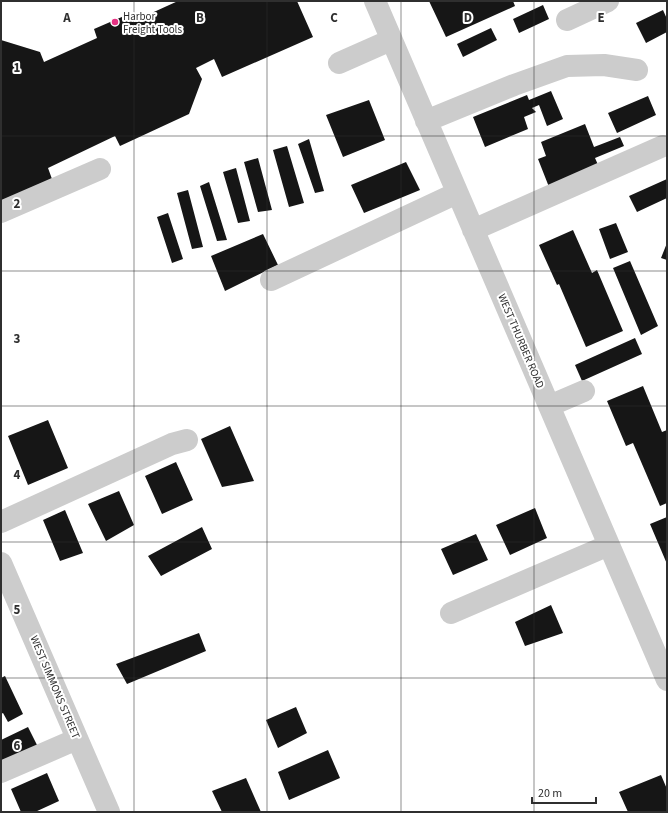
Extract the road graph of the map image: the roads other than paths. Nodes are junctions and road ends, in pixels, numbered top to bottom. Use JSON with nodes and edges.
{"nodes":[{"id":1,"x":375,"y":1,"type":"edge"},
{"id":2,"x":608,"y":1,"type":"edge"},
{"id":3,"x":568,"y":20,"type":"dead end"},
{"id":4,"x":391,"y":40,"type":"junction"},
{"id":5,"x":339,"y":63,"type":"dead end"},
{"id":6,"x":637,"y":70,"type":"dead end"},
{"id":7,"x":426,"y":121,"type":"junction"},
{"id":8,"x":663,"y":146,"type":"dead end"},
{"id":9,"x":100,"y":169,"type":"dead end"},
{"id":10,"x":457,"y":193,"type":"junction"},
{"id":11,"x":1,"y":212,"type":"edge"},
{"id":12,"x":473,"y":230,"type":"junction"},
{"id":13,"x":271,"y":280,"type":"dead end"},
{"id":14,"x":584,"y":391,"type":"dead end"},
{"id":15,"x":549,"y":406,"type":"junction"},
{"id":16,"x":187,"y":440,"type":"dead end"},
{"id":17,"x":1,"y":522,"type":"edge"},
{"id":18,"x":609,"y":545,"type":"junction"},
{"id":19,"x":1,"y":563,"type":"edge"},
{"id":20,"x":451,"y":613,"type":"dead end"},
{"id":21,"x":667,"y":680,"type":"edge"},
{"id":22,"x":78,"y":740,"type":"junction"},
{"id":23,"x":1,"y":772,"type":"edge"},
{"id":24,"x":109,"y":812,"type":"edge"}],
"edges":[{"from":1,"to":4,"type":"street","name":"WEST THURBER ROAD"},
{"from":2,"to":3,"type":"street"},
{"from":4,"to":5,"type":"street"},
{"from":4,"to":7,"type":"street","name":"WEST THURBER ROAD"},
{"from":6,"to":7,"type":"street"},
{"from":7,"to":10,"type":"street","name":"WEST THURBER ROAD"},
{"from":8,"to":12,"type":"street"},
{"from":9,"to":11,"type":"street"},
{"from":10,"to":12,"type":"street","name":"WEST THURBER ROAD"},
{"from":10,"to":13,"type":"street"},
{"from":12,"to":15,"type":"street","name":"WEST THURBER ROAD"},
{"from":14,"to":15,"type":"street"},
{"from":15,"to":18,"type":"street","name":"WEST THURBER ROAD"},
{"from":16,"to":17,"type":"street"},
{"from":18,"to":20,"type":"street"},
{"from":18,"to":21,"type":"street","name":"WEST THURBER ROAD"},
{"from":19,"to":22,"type":"street","name":"WEST SIMMONS STREET"},
{"from":22,"to":23,"type":"street"},
{"from":22,"to":24,"type":"street","name":"WEST SIMMONS STREET"}]}
